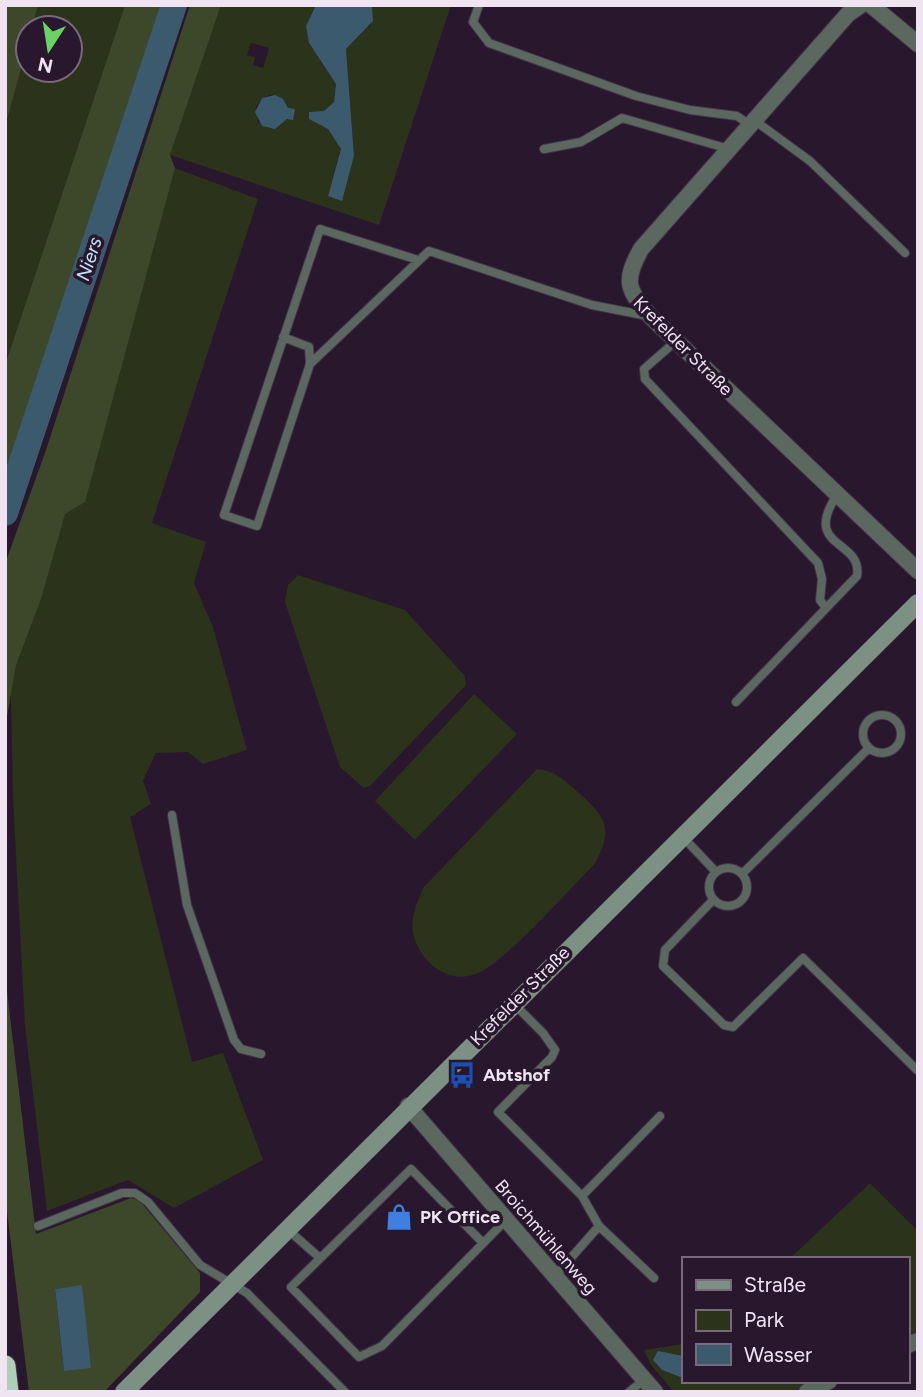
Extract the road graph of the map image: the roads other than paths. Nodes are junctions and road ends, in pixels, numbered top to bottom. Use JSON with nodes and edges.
{"nodes":[{"id":1,"x":479,"y":5,"type":"edge"},
{"id":2,"x":871,"y":5,"type":"edge"},
{"id":3,"x":851,"y":7,"type":"edge"},
{"id":4,"x":918,"y":44,"type":"edge"},
{"id":5,"x":752,"y":123,"type":"junction"},
{"id":6,"x":544,"y":149,"type":"dead end"},
{"id":7,"x":729,"y":149,"type":"junction"},
{"id":8,"x":905,"y":253,"type":"dead end"},
{"id":9,"x":418,"y":260,"type":"junction"},
{"id":10,"x":651,"y":317,"type":"junction"},
{"id":11,"x":283,"y":337,"type":"junction"},
{"id":12,"x":676,"y":341,"type":"junction"},
{"id":13,"x":310,"y":364,"type":"junction"},
{"id":14,"x":837,"y":495,"type":"junction"},
{"id":15,"x":918,"y":571,"type":"edge"},
{"id":16,"x":918,"y":603,"type":"edge"},
{"id":17,"x":826,"y":608,"type":"junction"},
{"id":18,"x":736,"y":702,"type":"dead end"},
{"id":19,"x":869,"y":748,"type":"junction"},
{"id":20,"x":172,"y":815,"type":"dead end"},
{"id":21,"x":682,"y":836,"type":"junction"},
{"id":22,"x":716,"y":872,"type":"junction"},
{"id":23,"x":742,"y":874,"type":"junction"},
{"id":24,"x":713,"y":900,"type":"junction"},
{"id":25,"x":513,"y":1003,"type":"junction"},
{"id":26,"x":261,"y":1054,"type":"dead end"},
{"id":27,"x":918,"y":1071,"type":"edge"},
{"id":28,"x":408,"y":1106,"type":"junction"},
{"id":29,"x":660,"y":1116,"type":"dead end"},
{"id":30,"x":582,"y":1196,"type":"junction"},
{"id":31,"x":506,"y":1220,"type":"junction"},
{"id":32,"x":38,"y":1226,"type":"dead end"},
{"id":33,"x":599,"y":1226,"type":"junction"},
{"id":34,"x":288,"y":1229,"type":"junction"},
{"id":35,"x":482,"y":1242,"type":"junction"},
{"id":36,"x":320,"y":1258,"type":"junction"},
{"id":37,"x":555,"y":1276,"type":"junction"},
{"id":38,"x":654,"y":1278,"type":"dead end"},
{"id":39,"x":234,"y":1283,"type":"junction"},
{"id":40,"x":5,"y":1366,"type":"edge"},
{"id":41,"x":825,"y":1383,"type":"edge"},
{"id":42,"x":650,"y":1385,"type":"edge"},
{"id":43,"x":8,"y":1392,"type":"edge"},
{"id":44,"x":124,"y":1392,"type":"edge"},
{"id":45,"x":345,"y":1392,"type":"edge"},
{"id":46,"x":629,"y":1392,"type":"edge"},
{"id":47,"x":807,"y":1392,"type":"edge"}],
"edges":[{"from":1,"to":5,"type":"lane"},
{"from":2,"to":4,"type":"street"},
{"from":3,"to":5,"type":"street","name":"Krefelder Straße"},
{"from":5,"to":7,"type":"street","name":"Krefelder Straße"},
{"from":5,"to":8,"type":"lane"},
{"from":6,"to":7,"type":"lane"},
{"from":7,"to":10,"type":"street","name":"Krefelder Straße"},
{"from":9,"to":10,"type":"lane"},
{"from":9,"to":11,"type":"lane"},
{"from":9,"to":13,"type":"lane"},
{"from":10,"to":12,"type":"street","name":"Krefelder Straße"},
{"from":11,"to":13,"type":"lane"},
{"from":11,"to":13,"type":"lane"},
{"from":12,"to":14,"type":"street","name":"Krefelder Straße"},
{"from":12,"to":17,"type":"lane"},
{"from":14,"to":15,"type":"street","name":"Krefelder Straße"},
{"from":14,"to":17,"type":"lane"},
{"from":16,"to":21,"type":"street","name":"Krefelder Straße"},
{"from":17,"to":18,"type":"lane"},
{"from":19,"to":19,"type":"lane"},
{"from":19,"to":23,"type":"lane"},
{"from":20,"to":26,"type":"lane"},
{"from":21,"to":22,"type":"lane"},
{"from":21,"to":25,"type":"street","name":"Krefelder Straße"},
{"from":22,"to":23,"type":"lane"},
{"from":22,"to":24,"type":"lane"},
{"from":23,"to":24,"type":"lane"},
{"from":24,"to":27,"type":"lane"},
{"from":25,"to":28,"type":"street","name":"Krefelder Straße"},
{"from":25,"to":30,"type":"lane"},
{"from":28,"to":31,"type":"street","name":"Broichmühlenweg"},
{"from":28,"to":34,"type":"street","name":"Krefelder Straße"},
{"from":29,"to":30,"type":"lane"},
{"from":30,"to":33,"type":"lane"},
{"from":31,"to":35,"type":"lane"},
{"from":31,"to":37,"type":"street","name":"Broichmühlenweg"},
{"from":32,"to":39,"type":"lane"},
{"from":33,"to":37,"type":"lane"},
{"from":33,"to":38,"type":"lane"},
{"from":34,"to":36,"type":"lane"},
{"from":34,"to":39,"type":"street","name":"Krefelder Straße"},
{"from":35,"to":36,"type":"lane"},
{"from":35,"to":36,"type":"lane"},
{"from":37,"to":42,"type":"street","name":"Broichmühlenweg"},
{"from":39,"to":44,"type":"street","name":"Krefelder Straße"},
{"from":39,"to":45,"type":"lane"},
{"from":40,"to":43,"type":"highway"},
{"from":41,"to":47,"type":"street"},
{"from":42,"to":46,"type":"lane"}]}
